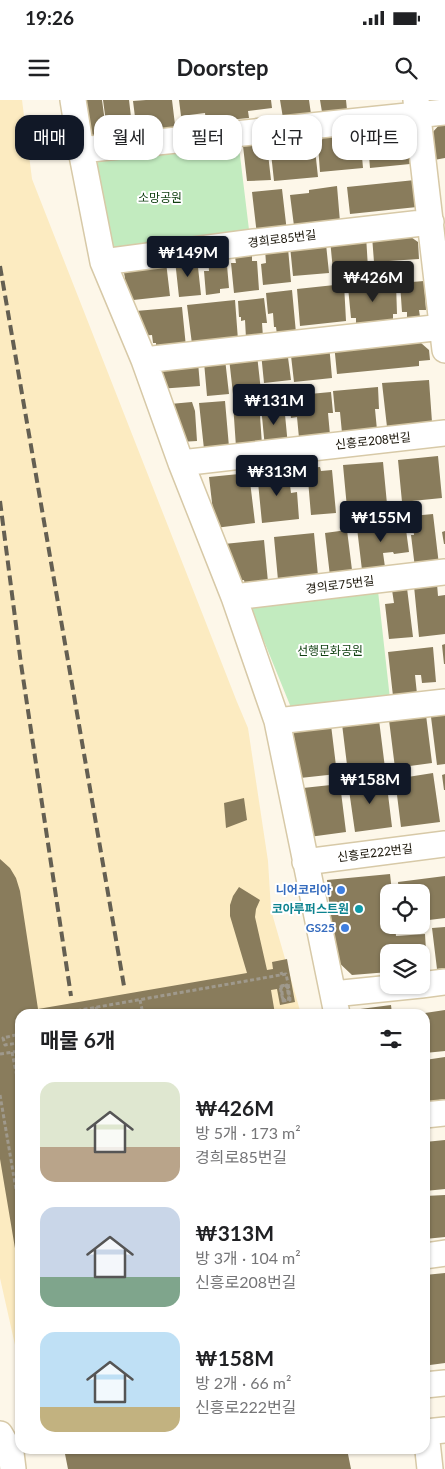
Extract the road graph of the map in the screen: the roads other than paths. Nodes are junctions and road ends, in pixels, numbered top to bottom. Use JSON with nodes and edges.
{"nodes":[{"id":1,"x":73,"y":100,"type":"edge"},
{"id":2,"x":417,"y":108,"type":"edge"},
{"id":3,"x":445,"y":112,"type":"edge"},
{"id":4,"x":75,"y":115,"type":"edge"},
{"id":5,"x":84,"y":150,"type":"edge"},
{"id":6,"x":83,"y":160,"type":"edge"},
{"id":7,"x":431,"y":222,"type":"junction"},
{"id":8,"x":103,"y":262,"type":"junction"},
{"id":9,"x":444,"y":338,"type":"edge"},
{"id":10,"x":144,"y":360,"type":"junction"},
{"id":11,"x":445,"y":433,"type":"edge"},
{"id":12,"x":181,"y":463,"type":"junction"},
{"id":13,"x":445,"y":572,"type":"edge"},
{"id":14,"x":234,"y":597,"type":"junction"},
{"id":15,"x":445,"y":702,"type":"edge"},
{"id":16,"x":277,"y":721,"type":"junction"},
{"id":17,"x":445,"y":844,"type":"edge"},
{"id":18,"x":305,"y":862,"type":"junction"},
{"id":19,"x":445,"y":982,"type":"edge"},
{"id":20,"x":430,"y":984,"type":"edge"},
{"id":21,"x":380,"y":994,"type":"edge"},
{"id":22,"x":335,"y":1004,"type":"edge"},
{"id":23,"x":445,"y":1113,"type":"edge"},
{"id":24,"x":430,"y":1114,"type":"edge"},
{"id":25,"x":445,"y":1253,"type":"edge"},
{"id":26,"x":430,"y":1255,"type":"edge"},
{"id":27,"x":445,"y":1383,"type":"edge"},
{"id":28,"x":430,"y":1384,"type":"edge"},
{"id":29,"x":0,"y":1434,"type":"edge"},
{"id":30,"x":0,"y":1454,"type":"edge"},
{"id":31,"x":445,"y":1465,"type":"edge"},
{"id":32,"x":2,"y":1469,"type":"edge"},
{"id":33,"x":13,"y":1469,"type":"edge"},
{"id":34,"x":438,"y":1469,"type":"edge"}],
"edges":[{"from":1,"to":4,"type":"street"},
{"from":2,"to":3,"type":"street"},
{"from":2,"to":5,"type":"street"},
{"from":2,"to":7,"type":"street"},
{"from":6,"to":8,"type":"street"},
{"from":7,"to":8,"type":"street","name":"경희로85번길"},
{"from":7,"to":9,"type":"street"},
{"from":8,"to":10,"type":"street"},
{"from":9,"to":10,"type":"street"},
{"from":10,"to":12,"type":"street"},
{"from":11,"to":12,"type":"street","name":"신흥로208번길"},
{"from":12,"to":14,"type":"street"},
{"from":13,"to":14,"type":"street","name":"경의로75번길"},
{"from":14,"to":16,"type":"street"},
{"from":15,"to":16,"type":"street"},
{"from":16,"to":18,"type":"street"},
{"from":17,"to":18,"type":"street","name":"신흥로222번길"},
{"from":18,"to":22,"type":"street"},
{"from":19,"to":20,"type":"street"},
{"from":21,"to":22,"type":"street"},
{"from":23,"to":24,"type":"street"},
{"from":25,"to":26,"type":"street"},
{"from":27,"to":28,"type":"street"},
{"from":29,"to":33,"type":"street"},
{"from":30,"to":32,"type":"street"},
{"from":31,"to":34,"type":"street"}]}
